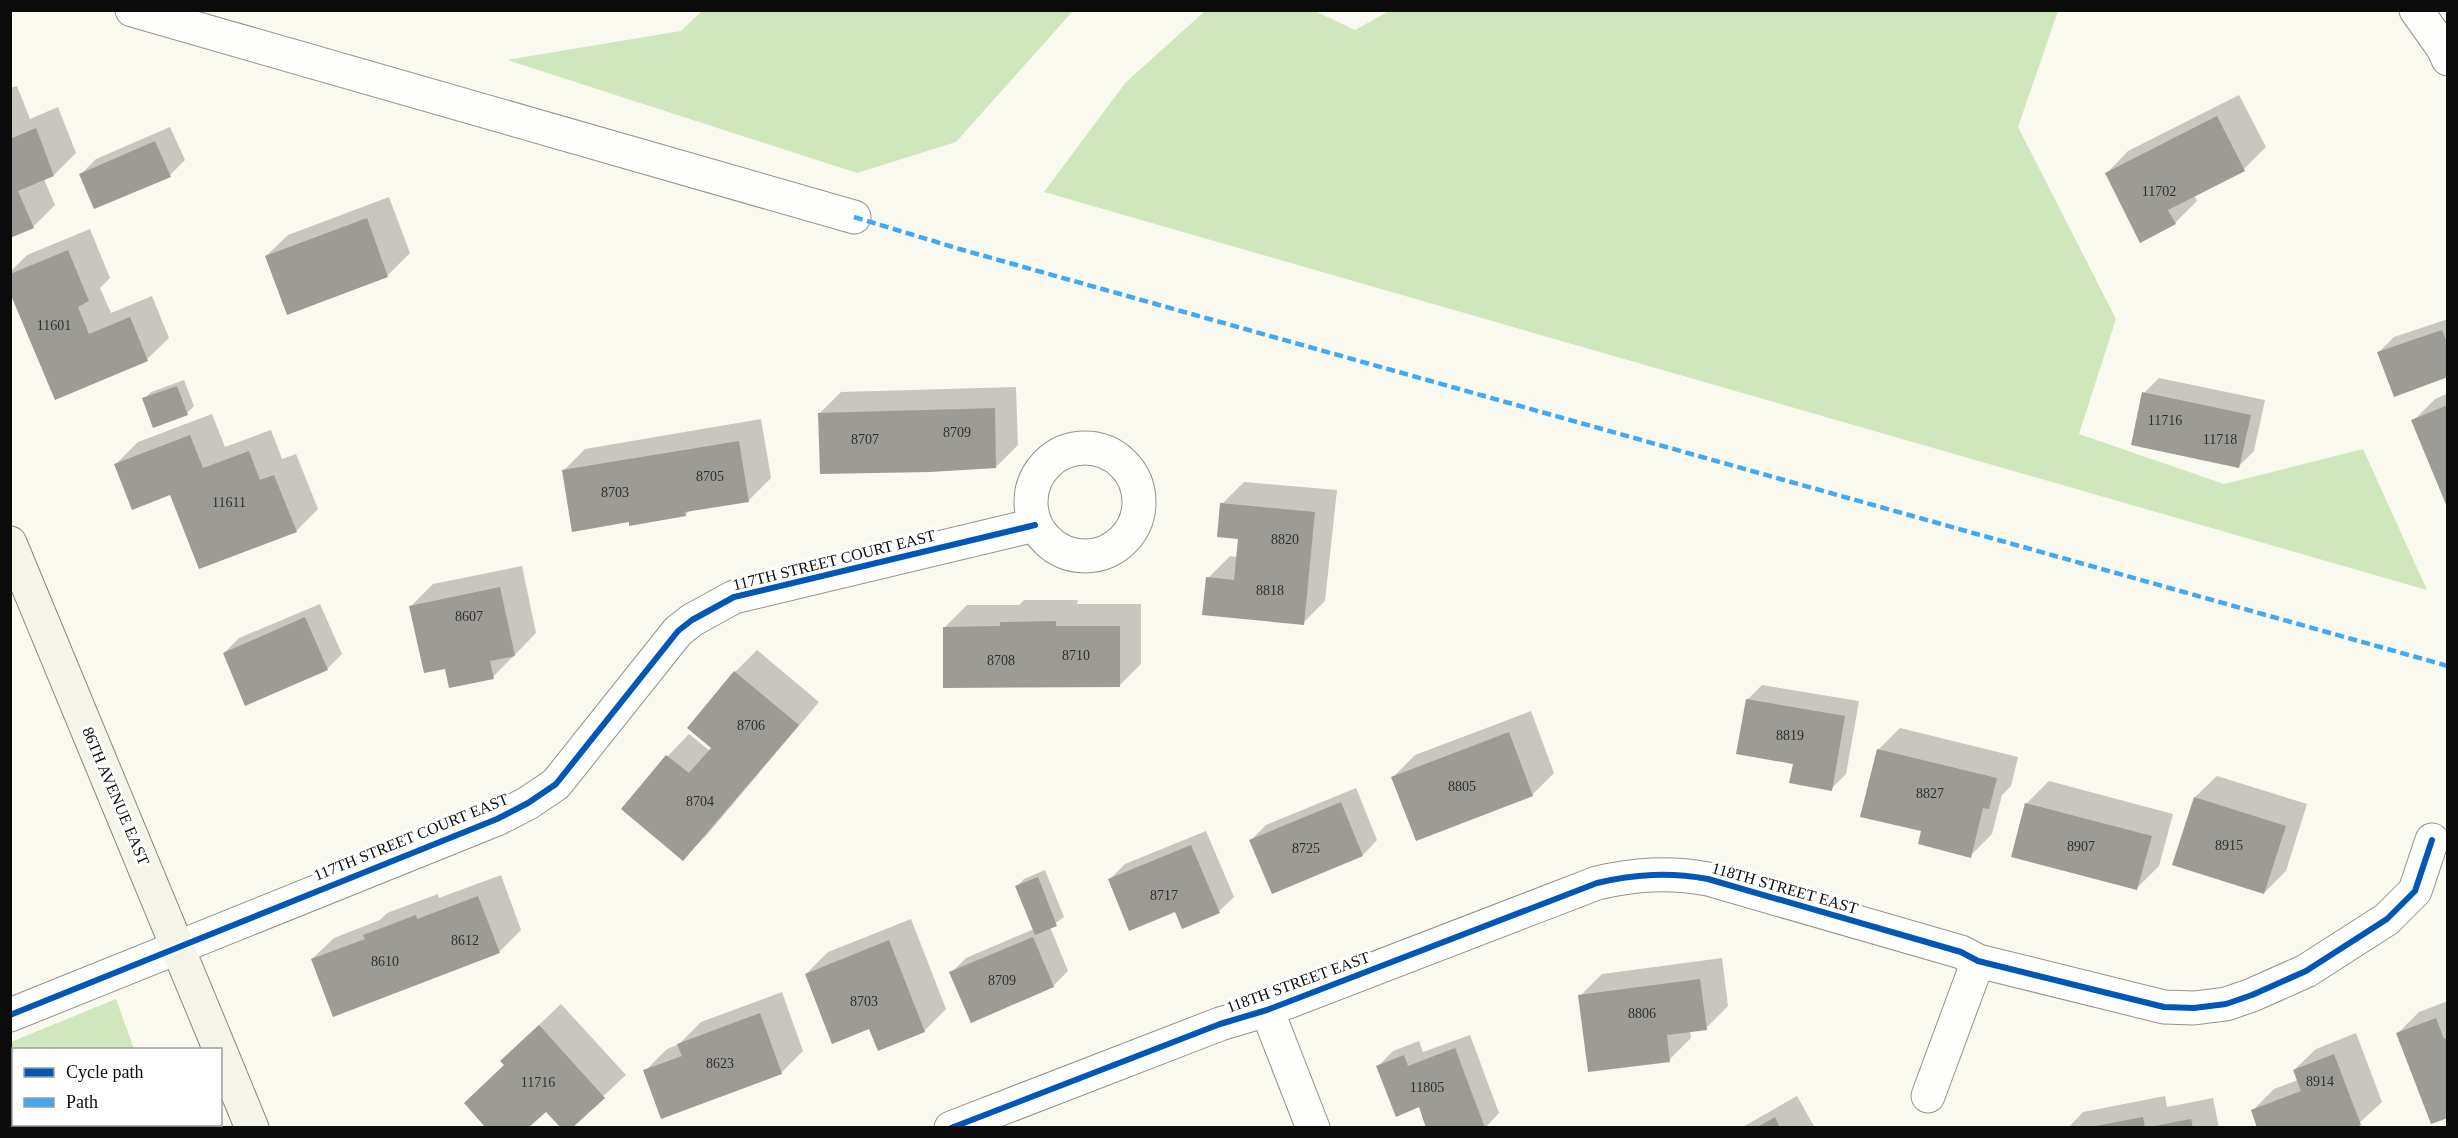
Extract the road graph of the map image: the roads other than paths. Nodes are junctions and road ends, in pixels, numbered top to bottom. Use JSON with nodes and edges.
{"nodes":[{"id":1,"x":132,"y":10,"type":"edge"},
{"id":2,"x":2416,"y":10,"type":"edge"},
{"id":3,"x":2448,"y":59,"type":"edge"},
{"id":4,"x":854,"y":217,"type":"dead end"},
{"id":5,"x":1035,"y":525,"type":"dead end"},
{"id":6,"x":10,"y":543,"type":"edge"},
{"id":7,"x":2432,"y":840,"type":"dead end"},
{"id":8,"x":178,"y":946,"type":"junction"},
{"id":9,"x":1978,"y":961,"type":"junction"},
{"id":10,"x":1267,"y":1011,"type":"junction"},
{"id":11,"x":10,"y":1015,"type":"edge"},
{"id":12,"x":219,"y":1048,"type":"edge"},
{"id":13,"x":222,"y":1055,"type":"edge"},
{"id":14,"x":1928,"y":1096,"type":"dead end"},
{"id":15,"x":252,"y":1128,"type":"edge"},
{"id":16,"x":951,"y":1128,"type":"edge"},
{"id":17,"x":1313,"y":1128,"type":"edge"}],
"edges":[{"from":1,"to":4,"type":"street"},
{"from":2,"to":3,"type":"street"},
{"from":5,"to":8,"type":"street","name":"117TH STREET COURT EAST"},
{"from":6,"to":8,"type":"street","name":"86TH AVENUE EAST"},
{"from":7,"to":9,"type":"street","name":"118TH STREET EAST"},
{"from":8,"to":11,"type":"street","name":"117TH STREET COURT EAST"},
{"from":8,"to":12,"type":"street","name":"86TH AVENUE EAST"},
{"from":9,"to":10,"type":"street","name":"118TH STREET EAST"},
{"from":9,"to":14,"type":"street"},
{"from":10,"to":16,"type":"street","name":"118TH STREET EAST"},
{"from":10,"to":17,"type":"street"},
{"from":13,"to":15,"type":"street","name":"86TH AVENUE EAST"}]}
